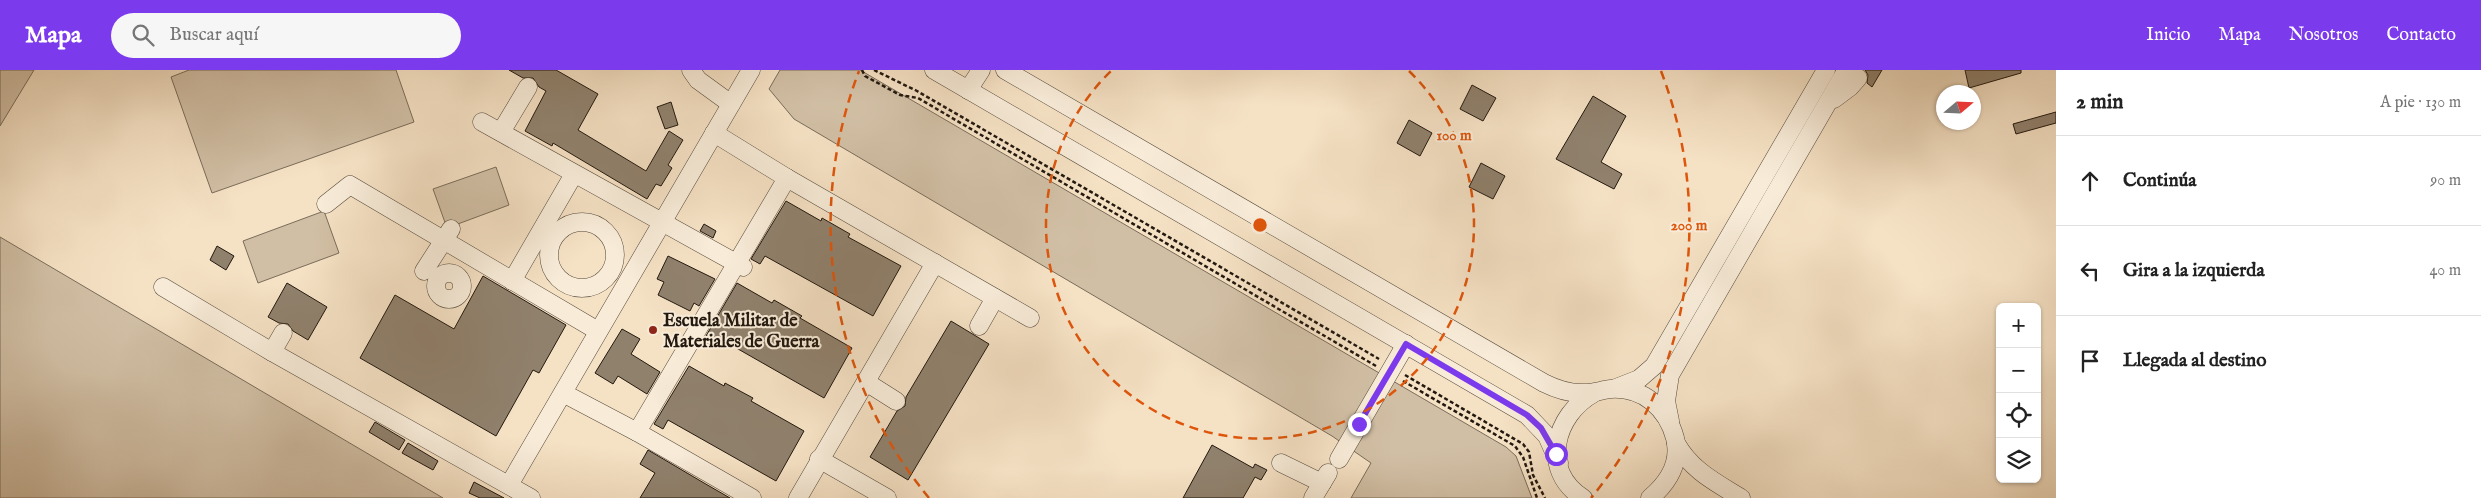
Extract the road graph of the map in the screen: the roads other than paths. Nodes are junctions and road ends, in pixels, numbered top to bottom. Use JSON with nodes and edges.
{"nodes":[{"id":1,"x":692,"y":70,"type":"edge"},
{"id":2,"x":751,"y":70,"type":"edge"},
{"id":3,"x":934,"y":70,"type":"edge"},
{"id":4,"x":981,"y":70,"type":"edge"},
{"id":5,"x":1005,"y":70,"type":"edge"},
{"id":6,"x":1814,"y":70,"type":"edge"},
{"id":7,"x":1826,"y":70,"type":"edge"},
{"id":8,"x":1852,"y":75,"type":"dead end"},
{"id":9,"x":528,"y":87,"type":"dead end"},
{"id":10,"x":968,"y":90,"type":"junction"},
{"id":11,"x":731,"y":104,"type":"junction"},
{"id":12,"x":1817,"y":104,"type":"junction"},
{"id":13,"x":482,"y":122,"type":"dead end"},
{"id":14,"x":501,"y":132,"type":"junction"},
{"id":15,"x":714,"y":133,"type":"junction"},
{"id":16,"x":574,"y":174,"type":"junction"},
{"id":17,"x":787,"y":178,"type":"junction"},
{"id":18,"x":326,"y":204,"type":"dead end"},
{"id":19,"x":662,"y":223,"type":"junction"},
{"id":20,"x":447,"y":235,"type":"junction"},
{"id":21,"x":614,"y":248,"type":"junction"},
{"id":22,"x":639,"y":262,"type":"junction"},
{"id":23,"x":935,"y":263,"type":"junction"},
{"id":24,"x":739,"y":265,"type":"junction"},
{"id":25,"x":551,"y":266,"type":"junction"},
{"id":26,"x":425,"y":271,"type":"dead end"},
{"id":27,"x":512,"y":281,"type":"junction"},
{"id":28,"x":163,"y":287,"type":"dead end"},
{"id":29,"x":534,"y":294,"type":"junction"},
{"id":30,"x":994,"y":298,"type":"junction"},
{"id":31,"x":1030,"y":318,"type":"dead end"},
{"id":32,"x":979,"y":326,"type":"dead end"},
{"id":33,"x":598,"y":331,"type":"junction"},
{"id":34,"x":283,"y":333,"type":"dead end"},
{"id":35,"x":1406,"y":344,"type":"junction"},
{"id":36,"x":272,"y":352,"type":"junction"},
{"id":37,"x":866,"y":382,"type":"junction"},
{"id":38,"x":1602,"y":391,"type":"junction"},
{"id":39,"x":563,"y":393,"type":"junction"},
{"id":40,"x":896,"y":401,"type":"dead end"},
{"id":41,"x":637,"y":432,"type":"junction"},
{"id":42,"x":1674,"y":435,"type":"junction"},
{"id":43,"x":819,"y":459,"type":"junction"},
{"id":44,"x":1339,"y":459,"type":"dead end"},
{"id":45,"x":1281,"y":463,"type":"dead end"},
{"id":46,"x":1560,"y":468,"type":"junction"},
{"id":47,"x":509,"y":485,"type":"junction"},
{"id":48,"x":1321,"y":485,"type":"edge"},
{"id":49,"x":531,"y":498,"type":"edge"},
{"id":50,"x":752,"y":498,"type":"edge"},
{"id":51,"x":798,"y":498,"type":"edge"},
{"id":52,"x":887,"y":498,"type":"edge"},
{"id":53,"x":1565,"y":498,"type":"edge"},
{"id":54,"x":1583,"y":498,"type":"edge"},
{"id":55,"x":1650,"y":498,"type":"edge"},
{"id":56,"x":1741,"y":498,"type":"edge"}],
"edges":[{"from":1,"to":11,"type":"street"},
{"from":2,"to":11,"type":"street"},
{"from":3,"to":10,"type":"street"},
{"from":4,"to":10,"type":"street"},
{"from":5,"to":38,"type":"street"},
{"from":6,"to":12,"type":"street"},
{"from":7,"to":12,"type":"street"},
{"from":8,"to":12,"type":"street"},
{"from":9,"to":14,"type":"street"},
{"from":10,"to":35,"type":"street"},
{"from":11,"to":15,"type":"street"},
{"from":12,"to":38,"type":"street"},
{"from":12,"to":42,"type":"street"},
{"from":13,"to":14,"type":"street"},
{"from":14,"to":16,"type":"street"},
{"from":15,"to":17,"type":"street"},
{"from":15,"to":19,"type":"street"},
{"from":16,"to":19,"type":"street"},
{"from":16,"to":27,"type":"street"},
{"from":17,"to":23,"type":"street"},
{"from":17,"to":24,"type":"street"},
{"from":18,"to":20,"type":"street"},
{"from":19,"to":22,"type":"street"},
{"from":19,"to":24,"type":"street"},
{"from":20,"to":26,"type":"street"},
{"from":20,"to":27,"type":"street"},
{"from":21,"to":22,"type":"street"},
{"from":21,"to":25,"type":"street"},
{"from":21,"to":25,"type":"street"},
{"from":22,"to":33,"type":"street"},
{"from":23,"to":30,"type":"street"},
{"from":23,"to":37,"type":"street"},
{"from":24,"to":41,"type":"street"},
{"from":25,"to":29,"type":"street"},
{"from":27,"to":29,"type":"street"},
{"from":28,"to":36,"type":"street"},
{"from":29,"to":33,"type":"street"},
{"from":30,"to":31,"type":"street"},
{"from":30,"to":32,"type":"street"},
{"from":33,"to":39,"type":"street"},
{"from":34,"to":36,"type":"street"},
{"from":35,"to":44,"type":"street"},
{"from":35,"to":46,"type":"street"},
{"from":36,"to":47,"type":"street"},
{"from":37,"to":40,"type":"street"},
{"from":37,"to":43,"type":"street"},
{"from":38,"to":42,"type":"street"},
{"from":38,"to":46,"type":"street"},
{"from":39,"to":41,"type":"street"},
{"from":39,"to":47,"type":"street"},
{"from":41,"to":50,"type":"street"},
{"from":42,"to":55,"type":"street"},
{"from":42,"to":56,"type":"street"},
{"from":43,"to":51,"type":"street"},
{"from":43,"to":52,"type":"street"},
{"from":45,"to":48,"type":"street"},
{"from":46,"to":53,"type":"street"},
{"from":46,"to":54,"type":"street"},
{"from":47,"to":49,"type":"street"}]}
